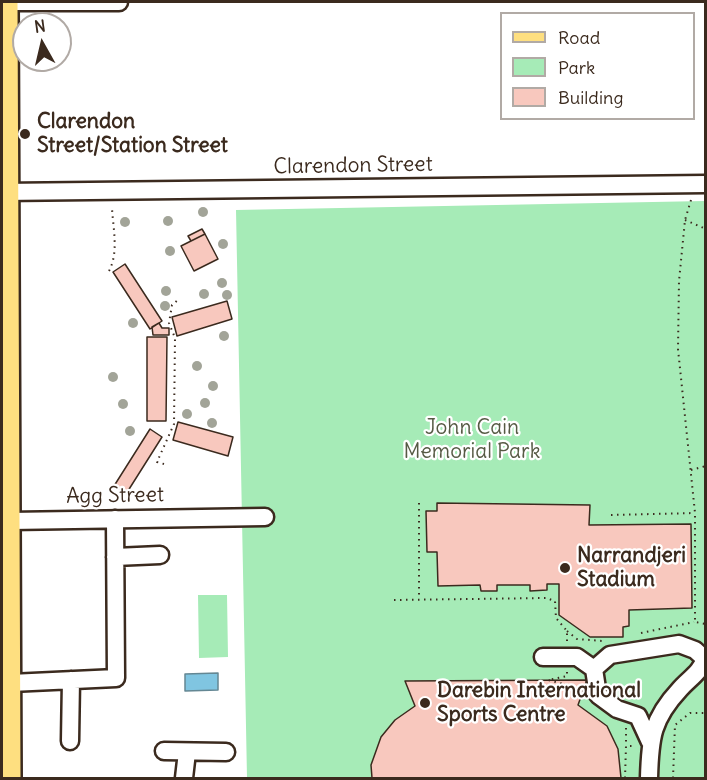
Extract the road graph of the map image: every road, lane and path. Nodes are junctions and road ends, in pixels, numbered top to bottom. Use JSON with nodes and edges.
{"nodes":[{"id":1,"x":7,"y":2,"type":"edge"},
{"id":2,"x":118,"y":2,"type":"edge"},
{"id":3,"x":698,"y":184,"type":"edge"},
{"id":4,"x":5,"y":192,"type":"edge"},
{"id":5,"x":112,"y":208,"type":"dead end"},
{"id":6,"x":685,"y":220,"type":"junction"},
{"id":7,"x":705,"y":229,"type":"edge"},
{"id":8,"x":109,"y":271,"type":"dead end"},
{"id":9,"x":178,"y":299,"type":"dead end"},
{"id":10,"x":164,"y":464,"type":"dead end"},
{"id":11,"x":705,"y":466,"type":"edge"},
{"id":12,"x":690,"y":471,"type":"junction"},
{"id":13,"x":419,"y":503,"type":"dead end"},
{"id":14,"x":695,"y":513,"type":"junction"},
{"id":15,"x":611,"y":515,"type":"dead end"},
{"id":16,"x":265,"y":517,"type":"dead end"},
{"id":17,"x":115,"y":519,"type":"junction"},
{"id":18,"x":6,"y":521,"type":"edge"},
{"id":19,"x":159,"y":555,"type":"dead end"},
{"id":20,"x":115,"y":557,"type":"junction"},
{"id":21,"x":419,"y":599,"type":"dead end"},
{"id":22,"x":695,"y":622,"type":"junction"},
{"id":23,"x":705,"y":624,"type":"edge"},
{"id":24,"x":567,"y":631,"type":"dead end"},
{"id":25,"x":635,"y":634,"type":"dead end"},
{"id":26,"x":613,"y":639,"type":"dead end"},
{"id":27,"x":543,"y":657,"type":"dead end"},
{"id":28,"x":705,"y":658,"type":"edge"},
{"id":29,"x":594,"y":669,"type":"junction"},
{"id":30,"x":567,"y":676,"type":"dead end"},
{"id":31,"x":71,"y":680,"type":"junction"},
{"id":32,"x":11,"y":683,"type":"junction"},
{"id":33,"x":567,"y":684,"type":"dead end"},
{"id":34,"x":660,"y":712,"type":"junction"},
{"id":35,"x":705,"y":712,"type":"edge"},
{"id":36,"x":638,"y":716,"type":"junction"},
{"id":37,"x":70,"y":741,"type":"dead end"},
{"id":38,"x":650,"y":742,"type":"junction"},
{"id":39,"x":164,"y":751,"type":"dead end"},
{"id":40,"x":187,"y":752,"type":"junction"},
{"id":41,"x":226,"y":752,"type":"dead end"},
{"id":42,"x":10,"y":778,"type":"edge"},
{"id":43,"x":184,"y":778,"type":"edge"},
{"id":44,"x":649,"y":778,"type":"edge"},
{"id":45,"x":673,"y":778,"type":"edge"}],
"edges":[{"from":1,"to":2,"type":"street"},
{"from":1,"to":4,"type":"main road"},
{"from":3,"to":4,"type":"street","name":"Clarendon Street"},
{"from":3,"to":6,"type":"path"},
{"from":4,"to":18,"type":"main road"},
{"from":5,"to":8,"type":"path"},
{"from":6,"to":7,"type":"path"},
{"from":6,"to":12,"type":"path"},
{"from":9,"to":10,"type":"path"},
{"from":11,"to":12,"type":"path"},
{"from":12,"to":14,"type":"path"},
{"from":13,"to":21,"type":"path"},
{"from":14,"to":15,"type":"path"},
{"from":14,"to":22,"type":"path"},
{"from":16,"to":17,"type":"street","name":"Agg Street"},
{"from":17,"to":18,"type":"street","name":"Agg Street"},
{"from":17,"to":20,"type":"street"},
{"from":18,"to":32,"type":"main road"},
{"from":19,"to":20,"type":"street"},
{"from":20,"to":31,"type":"street"},
{"from":22,"to":23,"type":"path"},
{"from":22,"to":25,"type":"path"},
{"from":24,"to":26,"type":"path"},
{"from":27,"to":29,"type":"street"},
{"from":28,"to":29,"type":"street"},
{"from":28,"to":34,"type":"street"},
{"from":29,"to":36,"type":"street"},
{"from":30,"to":33,"type":"path"},
{"from":31,"to":32,"type":"street"},
{"from":31,"to":37,"type":"street"},
{"from":32,"to":42,"type":"main road"},
{"from":34,"to":36,"type":"street"},
{"from":34,"to":38,"type":"street"},
{"from":35,"to":45,"type":"path"},
{"from":36,"to":38,"type":"street"},
{"from":38,"to":44,"type":"street"},
{"from":39,"to":40,"type":"street"},
{"from":40,"to":41,"type":"street"},
{"from":40,"to":43,"type":"street"}]}
